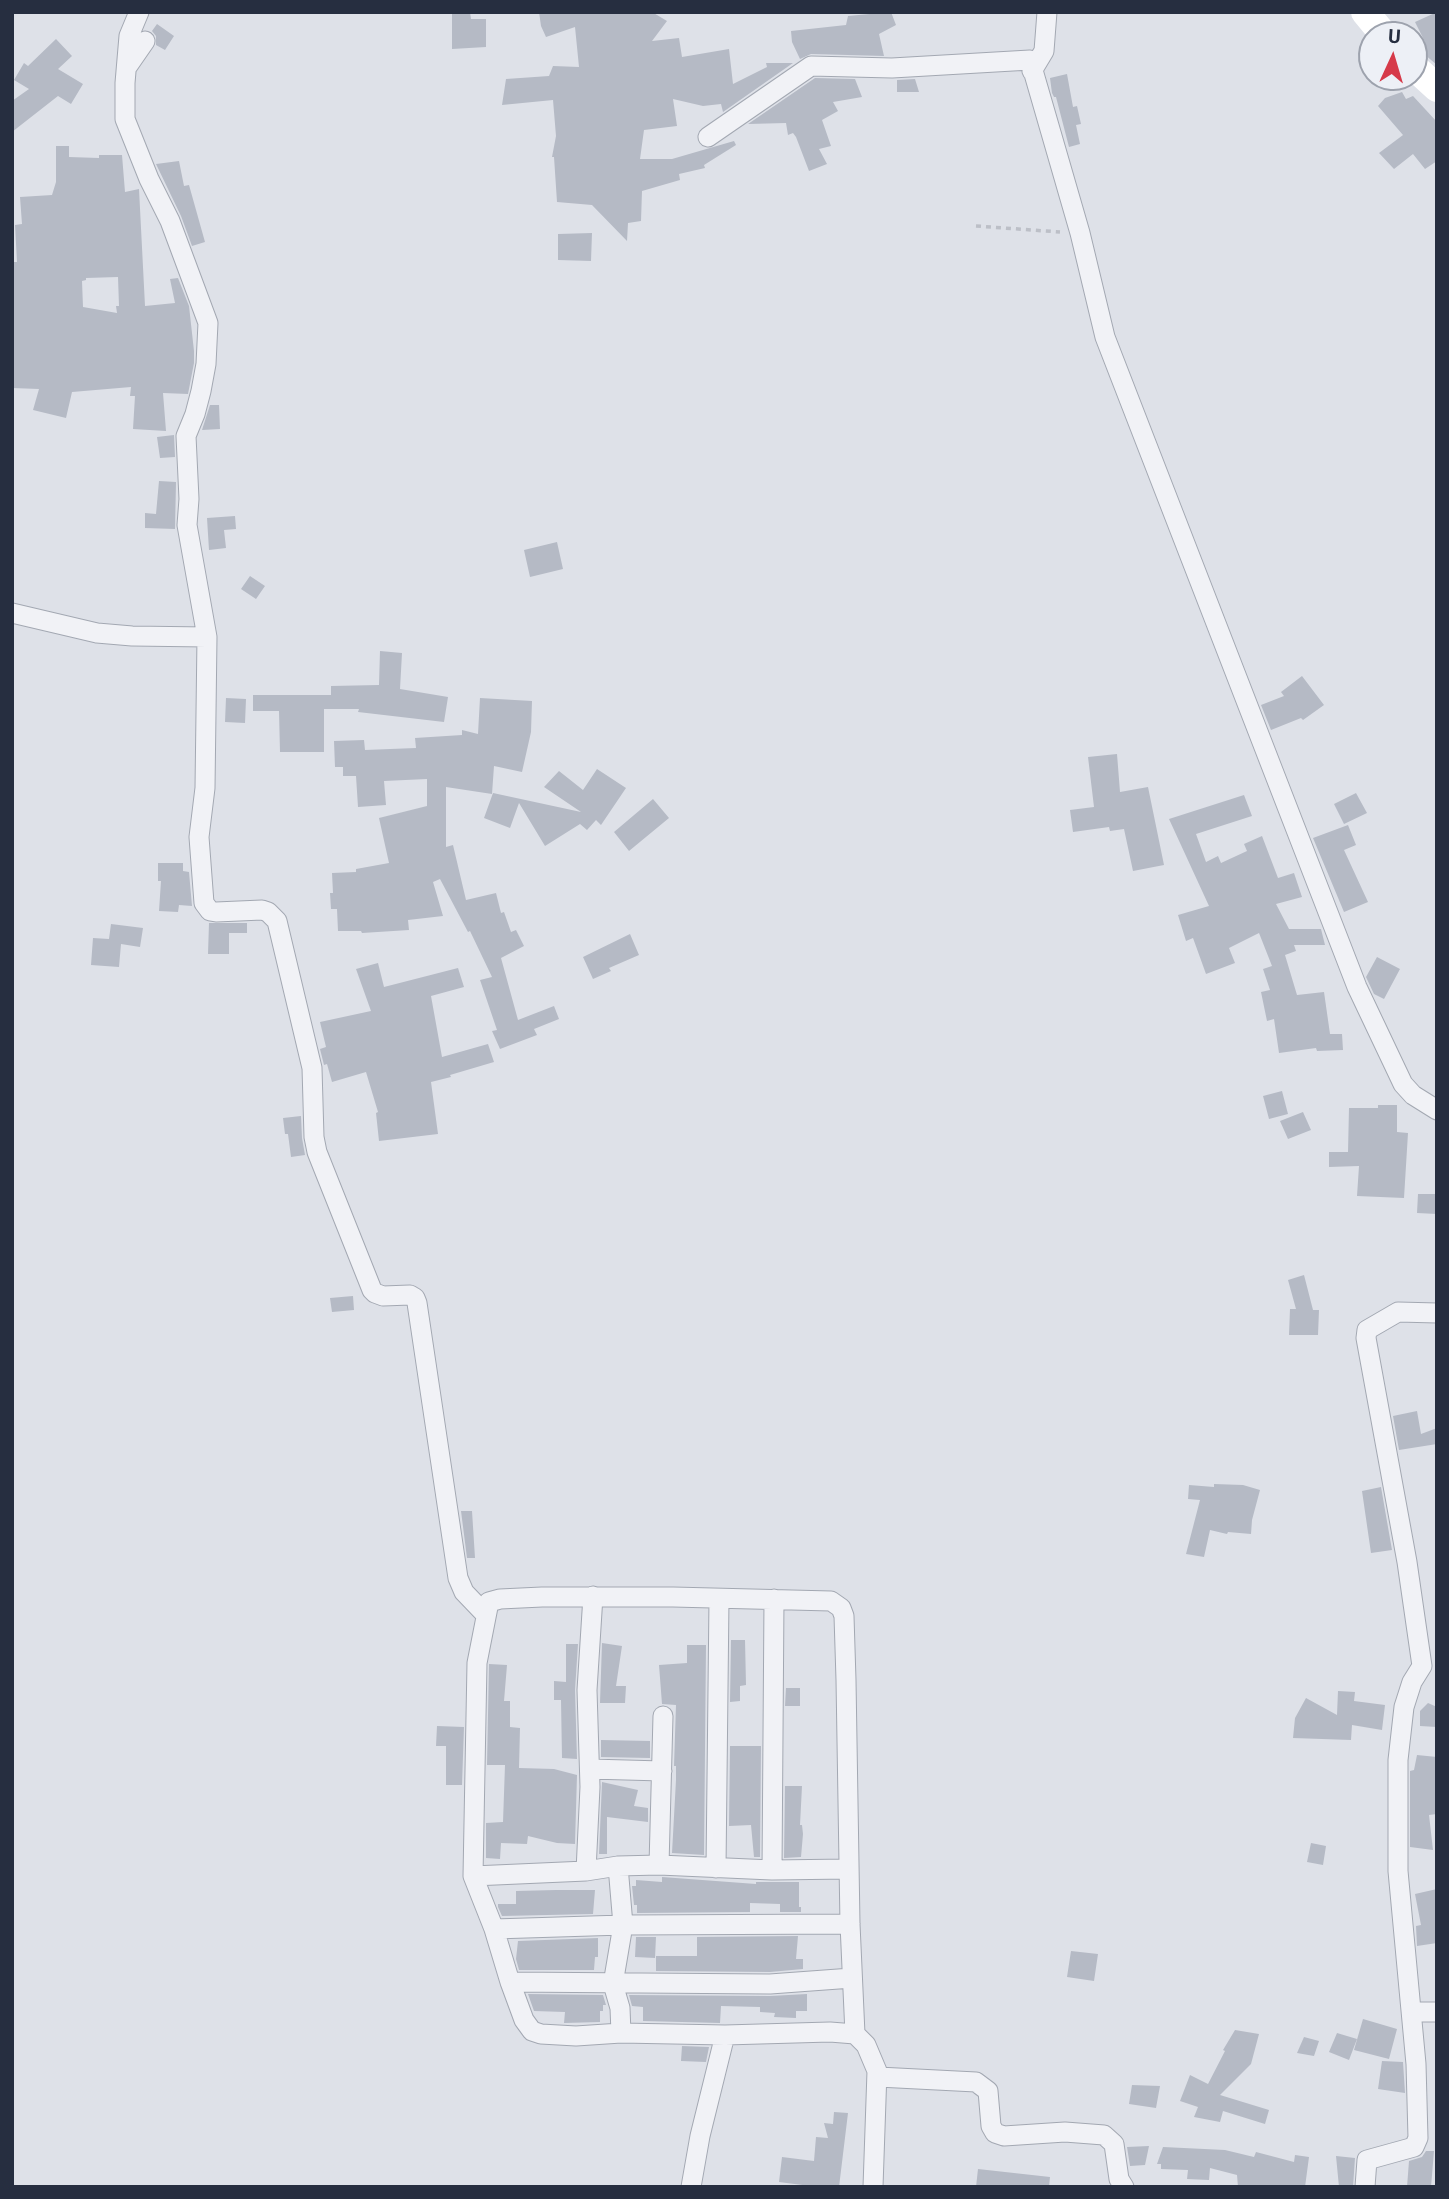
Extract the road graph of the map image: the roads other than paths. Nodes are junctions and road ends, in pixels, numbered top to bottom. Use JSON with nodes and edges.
{"nodes":[{"id":1,"x":139,"y":12,"type":"edge"},
{"id":2,"x":1047,"y":12,"type":"edge"},
{"id":3,"x":145,"y":41,"type":"dead end"},
{"id":4,"x":127,"y":68,"type":"junction"},
{"id":5,"x":1032,"y":71,"type":"junction"},
{"id":6,"x":708,"y":136,"type":"dead end"},
{"id":7,"x":12,"y":613,"type":"edge"},
{"id":8,"x":207,"y":638,"type":"junction"},
{"id":9,"x":1437,"y":1110,"type":"edge"},
{"id":10,"x":1437,"y":1313,"type":"edge"},
{"id":11,"x":593,"y":1596,"type":"junction"},
{"id":12,"x":719,"y":1599,"type":"junction"},
{"id":13,"x":774,"y":1599,"type":"junction"},
{"id":14,"x":486,"y":1615,"type":"junction"},
{"id":15,"x":663,"y":1717,"type":"dead end"},
{"id":16,"x":590,"y":1769,"type":"junction"},
{"id":17,"x":662,"y":1771,"type":"junction"},
{"id":18,"x":659,"y":1865,"type":"junction"},
{"id":19,"x":618,"y":1866,"type":"junction"},
{"id":20,"x":716,"y":1868,"type":"junction"},
{"id":21,"x":848,"y":1869,"type":"junction"},
{"id":22,"x":772,"y":1870,"type":"junction"},
{"id":23,"x":586,"y":1871,"type":"junction"},
{"id":24,"x":473,"y":1876,"type":"junction"},
{"id":25,"x":850,"y":1924,"type":"junction"},
{"id":26,"x":623,"y":1925,"type":"junction"},
{"id":27,"x":494,"y":1929,"type":"junction"},
{"id":28,"x":852,"y":1979,"type":"junction"},
{"id":29,"x":510,"y":1982,"type":"junction"},
{"id":30,"x":613,"y":1984,"type":"junction"},
{"id":31,"x":1412,"y":2012,"type":"junction"},
{"id":32,"x":1437,"y":2012,"type":"edge"},
{"id":33,"x":621,"y":2033,"type":"junction"},
{"id":34,"x":855,"y":2034,"type":"junction"},
{"id":35,"x":725,"y":2035,"type":"junction"},
{"id":36,"x":878,"y":2077,"type":"junction"},
{"id":37,"x":691,"y":2187,"type":"edge"},
{"id":38,"x":873,"y":2187,"type":"edge"},
{"id":39,"x":1125,"y":2187,"type":"edge"},
{"id":40,"x":1365,"y":2187,"type":"edge"}],
"edges":[{"from":1,"to":4,"type":"street"},
{"from":2,"to":5,"type":"street"},
{"from":3,"to":4,"type":"street"},
{"from":4,"to":8,"type":"street"},
{"from":5,"to":6,"type":"street"},
{"from":5,"to":9,"type":"street"},
{"from":7,"to":8,"type":"street"},
{"from":8,"to":14,"type":"street"},
{"from":10,"to":31,"type":"street"},
{"from":11,"to":12,"type":"street"},
{"from":11,"to":14,"type":"street"},
{"from":11,"to":16,"type":"street"},
{"from":12,"to":13,"type":"street"},
{"from":12,"to":20,"type":"street"},
{"from":13,"to":21,"type":"street"},
{"from":13,"to":22,"type":"street"},
{"from":14,"to":24,"type":"street"},
{"from":15,"to":17,"type":"street"},
{"from":16,"to":17,"type":"street"},
{"from":16,"to":23,"type":"street"},
{"from":17,"to":18,"type":"street"},
{"from":18,"to":19,"type":"street"},
{"from":18,"to":20,"type":"street"},
{"from":19,"to":23,"type":"street"},
{"from":19,"to":26,"type":"street"},
{"from":20,"to":22,"type":"street"},
{"from":21,"to":22,"type":"street"},
{"from":21,"to":25,"type":"street"},
{"from":23,"to":24,"type":"street"},
{"from":24,"to":27,"type":"street"},
{"from":25,"to":26,"type":"street"},
{"from":25,"to":28,"type":"street"},
{"from":26,"to":27,"type":"street"},
{"from":26,"to":30,"type":"street"},
{"from":27,"to":29,"type":"street"},
{"from":28,"to":30,"type":"street"},
{"from":28,"to":34,"type":"street"},
{"from":29,"to":30,"type":"street"},
{"from":29,"to":33,"type":"street"},
{"from":30,"to":33,"type":"street"},
{"from":31,"to":32,"type":"street"},
{"from":31,"to":40,"type":"street"},
{"from":33,"to":35,"type":"street"},
{"from":34,"to":35,"type":"street"},
{"from":34,"to":36,"type":"street"},
{"from":35,"to":37,"type":"street"},
{"from":36,"to":38,"type":"street"},
{"from":36,"to":39,"type":"street"}]}
